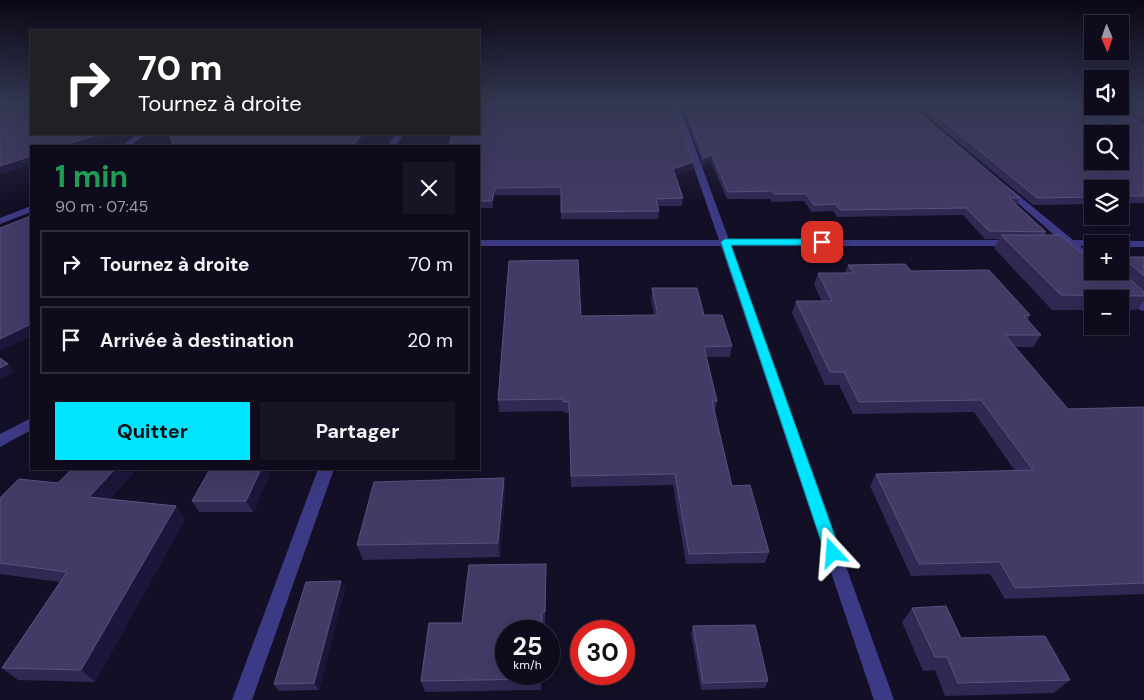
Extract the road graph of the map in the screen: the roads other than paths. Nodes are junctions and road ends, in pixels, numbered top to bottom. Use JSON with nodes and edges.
{"nodes":[{"id":1,"x":138,"y":137,"type":"edge"},
{"id":2,"x":687,"y":137,"type":"edge"},
{"id":3,"x":126,"y":145,"type":"edge"},
{"id":4,"x":996,"y":180,"type":"edge"},
{"id":5,"x":30,"y":209,"type":"edge"},
{"id":6,"x":0,"y":221,"type":"edge"},
{"id":7,"x":725,"y":242,"type":"junction"},
{"id":8,"x":480,"y":243,"type":"edge"},
{"id":9,"x":1022,"y":243,"type":"edge"},
{"id":10,"x":1042,"y":243,"type":"edge"},
{"id":11,"x":1072,"y":243,"type":"junction"},
{"id":12,"x":1144,"y":244,"type":"edge"},
{"id":13,"x":1084,"y":254,"type":"edge"},
{"id":14,"x":1113,"y":280,"type":"edge"},
{"id":15,"x":1144,"y":308,"type":"edge"},
{"id":16,"x":30,"y":424,"type":"edge"},
{"id":17,"x":0,"y":441,"type":"edge"},
{"id":18,"x":326,"y":470,"type":"edge"},
{"id":19,"x":242,"y":700,"type":"edge"},
{"id":20,"x":884,"y":700,"type":"edge"}],
"edges":[{"from":1,"to":3,"type":"street"},
{"from":2,"to":7,"type":"street"},
{"from":4,"to":11,"type":"street"},
{"from":5,"to":6,"type":"street"},
{"from":7,"to":8,"type":"street"},
{"from":7,"to":9,"type":"street"},
{"from":7,"to":20,"type":"street"},
{"from":10,"to":11,"type":"street"},
{"from":11,"to":12,"type":"street"},
{"from":11,"to":13,"type":"street"},
{"from":14,"to":15,"type":"street"},
{"from":16,"to":17,"type":"street"},
{"from":18,"to":19,"type":"street"}]}
